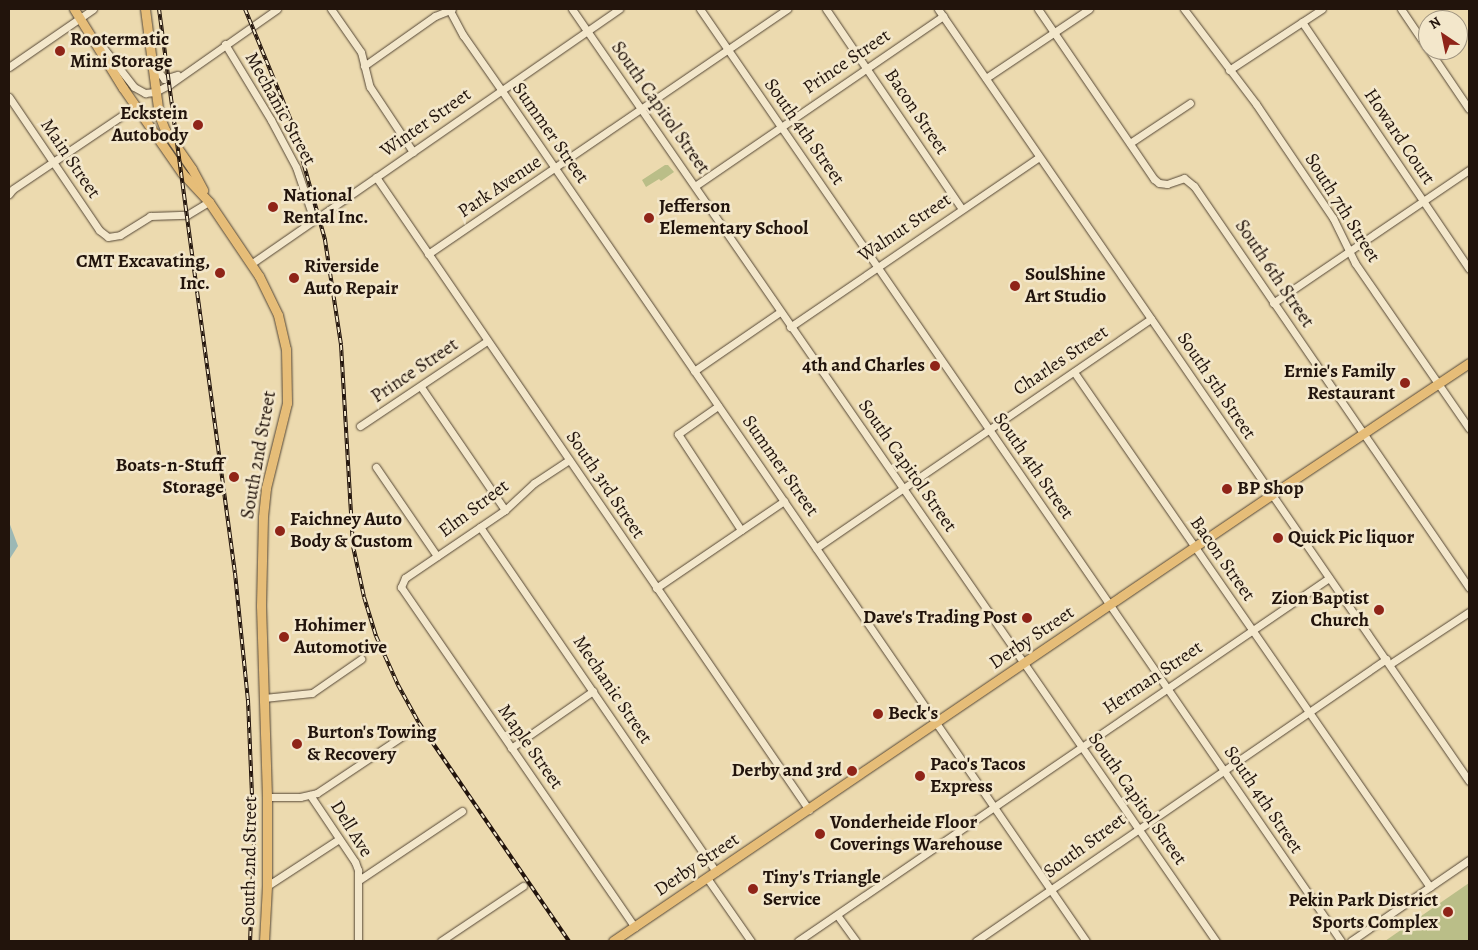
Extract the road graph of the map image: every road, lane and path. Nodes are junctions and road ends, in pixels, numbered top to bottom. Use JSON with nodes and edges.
{"nodes":[{"id":1,"x":74,"y":9,"type":"edge"},
{"id":2,"x":93,"y":9,"type":"edge"},
{"id":3,"x":144,"y":9,"type":"edge"},
{"id":4,"x":277,"y":9,"type":"edge"},
{"id":5,"x":331,"y":9,"type":"edge"},
{"id":6,"x":450,"y":9,"type":"edge"},
{"id":7,"x":572,"y":9,"type":"edge"},
{"id":8,"x":620,"y":9,"type":"edge"},
{"id":9,"x":700,"y":9,"type":"edge"},
{"id":10,"x":787,"y":9,"type":"edge"},
{"id":11,"x":826,"y":9,"type":"edge"},
{"id":12,"x":938,"y":9,"type":"edge"},
{"id":13,"x":1038,"y":9,"type":"edge"},
{"id":14,"x":1088,"y":9,"type":"edge"},
{"id":15,"x":1184,"y":9,"type":"edge"},
{"id":16,"x":1322,"y":9,"type":"edge"},
{"id":17,"x":1401,"y":9,"type":"edge"},
{"id":18,"x":943,"y":16,"type":"junction"},
{"id":19,"x":83,"y":22,"type":"junction"},
{"id":20,"x":1302,"y":22,"type":"junction"},
{"id":21,"x":587,"y":31,"type":"junction"},
{"id":22,"x":1054,"y":32,"type":"junction"},
{"id":23,"x":1418,"y":34,"type":"edge"},
{"id":24,"x":225,"y":44,"type":"junction"},
{"id":25,"x":728,"y":50,"type":"junction"},
{"id":26,"x":150,"y":51,"type":"junction"},
{"id":27,"x":1436,"y":60,"type":"edge"},
{"id":28,"x":9,"y":66,"type":"edge"},
{"id":29,"x":364,"y":66,"type":"junction"},
{"id":30,"x":867,"y":69,"type":"junction"},
{"id":31,"x":1229,"y":70,"type":"junction"},
{"id":32,"x":186,"y":71,"type":"junction"},
{"id":33,"x":986,"y":78,"type":"junction"},
{"id":34,"x":502,"y":91,"type":"junction"},
{"id":35,"x":155,"y":92,"type":"junction"},
{"id":36,"x":9,"y":97,"type":"edge"},
{"id":37,"x":1190,"y":103,"type":"dead end"},
{"id":38,"x":136,"y":106,"type":"junction"},
{"id":39,"x":642,"y":109,"type":"junction"},
{"id":40,"x":1469,"y":109,"type":"edge"},
{"id":41,"x":780,"y":127,"type":"junction"},
{"id":42,"x":1130,"y":143,"type":"junction"},
{"id":43,"x":413,"y":152,"type":"junction"},
{"id":44,"x":1039,"y":156,"type":"junction"},
{"id":45,"x":52,"y":162,"type":"junction"},
{"id":46,"x":556,"y":169,"type":"junction"},
{"id":47,"x":1469,"y":170,"type":"edge"},
{"id":48,"x":376,"y":178,"type":"junction"},
{"id":49,"x":695,"y":186,"type":"junction"},
{"id":50,"x":9,"y":194,"type":"edge"},
{"id":51,"x":208,"y":202,"type":"junction"},
{"id":52,"x":1423,"y":202,"type":"junction"},
{"id":53,"x":962,"y":208,"type":"junction"},
{"id":54,"x":314,"y":220,"type":"junction"},
{"id":55,"x":1349,"y":251,"type":"junction"},
{"id":56,"x":428,"y":254,"type":"junction"},
{"id":57,"x":251,"y":264,"type":"junction"},
{"id":58,"x":877,"y":267,"type":"junction"},
{"id":59,"x":1469,"y":269,"type":"edge"},
{"id":60,"x":1274,"y":303,"type":"junction"},
{"id":61,"x":780,"y":312,"type":"junction"},
{"id":62,"x":1151,"y":319,"type":"junction"},
{"id":63,"x":790,"y":327,"type":"junction"},
{"id":64,"x":487,"y":341,"type":"junction"},
{"id":65,"x":1469,"y":363,"type":"edge"},
{"id":66,"x":694,"y":371,"type":"junction"},
{"id":67,"x":1074,"y":372,"type":"junction"},
{"id":68,"x":1439,"y":383,"type":"junction"},
{"id":69,"x":421,"y":387,"type":"junction"},
{"id":70,"x":718,"y":406,"type":"junction"},
{"id":71,"x":360,"y":426,"type":"dead end"},
{"id":72,"x":1469,"y":428,"type":"edge"},
{"id":73,"x":988,"y":430,"type":"junction"},
{"id":74,"x":1363,"y":433,"type":"junction"},
{"id":75,"x":569,"y":460,"type":"junction"},
{"id":76,"x":376,"y":466,"type":"dead end"},
{"id":77,"x":902,"y":488,"type":"junction"},
{"id":78,"x":1271,"y":495,"type":"junction"},
{"id":79,"x":784,"y":501,"type":"junction"},
{"id":80,"x":505,"y":510,"type":"junction"},
{"id":81,"x":480,"y":527,"type":"junction"},
{"id":82,"x":741,"y":530,"type":"junction"},
{"id":83,"x":1194,"y":547,"type":"junction"},
{"id":84,"x":816,"y":548,"type":"junction"},
{"id":85,"x":437,"y":556,"type":"junction"},
{"id":86,"x":1329,"y":578,"type":"junction"},
{"id":87,"x":401,"y":585,"type":"joint"},
{"id":88,"x":656,"y":588,"type":"junction"},
{"id":89,"x":1469,"y":588,"type":"edge"},
{"id":90,"x":1109,"y":605,"type":"junction"},
{"id":91,"x":1469,"y":612,"type":"edge"},
{"id":92,"x":1252,"y":630,"type":"junction"},
{"id":93,"x":361,"y":659,"type":"dead end"},
{"id":94,"x":1388,"y":662,"type":"junction"},
{"id":95,"x":1024,"y":663,"type":"junction"},
{"id":96,"x":1167,"y":687,"type":"junction"},
{"id":97,"x":593,"y":691,"type":"junction"},
{"id":98,"x":264,"y":698,"type":"junction"},
{"id":99,"x":1309,"y":712,"type":"junction"},
{"id":100,"x":936,"y":723,"type":"junction"},
{"id":101,"x":410,"y":731,"type":"dead end"},
{"id":102,"x":1081,"y":746,"type":"junction"},
{"id":103,"x":511,"y":748,"type":"junction"},
{"id":104,"x":1223,"y":770,"type":"junction"},
{"id":105,"x":1469,"y":781,"type":"edge"},
{"id":106,"x":310,"y":795,"type":"junction"},
{"id":107,"x":268,"y":798,"type":"junction"},
{"id":108,"x":995,"y":806,"type":"junction"},
{"id":109,"x":808,"y":810,"type":"junction"},
{"id":110,"x":462,"y":811,"type":"dead end"},
{"id":111,"x":1138,"y":828,"type":"junction"},
{"id":112,"x":339,"y":839,"type":"junction"},
{"id":113,"x":1469,"y":860,"type":"edge"},
{"id":114,"x":716,"y":872,"type":"junction"},
{"id":115,"x":707,"y":878,"type":"junction"},
{"id":116,"x":359,"y":880,"type":"junction"},
{"id":117,"x":267,"y":886,"type":"junction"},
{"id":118,"x":523,"y":886,"type":"dead end"},
{"id":119,"x":1430,"y":887,"type":"junction"},
{"id":120,"x":1052,"y":891,"type":"junction"},
{"id":121,"x":838,"y":914,"type":"junction"},
{"id":122,"x":635,"y":927,"type":"junction"},
{"id":123,"x":264,"y":941,"type":"edge"},
{"id":124,"x":358,"y":941,"type":"edge"},
{"id":125,"x":440,"y":941,"type":"edge"},
{"id":126,"x":613,"y":941,"type":"edge"},
{"id":127,"x":750,"y":941,"type":"edge"},
{"id":128,"x":798,"y":941,"type":"edge"},
{"id":129,"x":856,"y":941,"type":"edge"},
{"id":130,"x":976,"y":941,"type":"edge"},
{"id":131,"x":1086,"y":941,"type":"edge"},
{"id":132,"x":1216,"y":941,"type":"edge"},
{"id":133,"x":1341,"y":941,"type":"edge"},
{"id":134,"x":1351,"y":941,"type":"edge"}],
"edges":[{"from":1,"to":19,"type":"main road","name":"South 2nd Street"},
{"from":2,"to":19,"type":"street"},
{"from":3,"to":26,"type":"main road"},
{"from":4,"to":24,"type":"street"},
{"from":5,"to":29,"type":"street"},
{"from":6,"to":29,"type":"street"},
{"from":6,"to":34,"type":"street","name":"Summer Street"},
{"from":7,"to":21,"type":"street","name":"South Capitol Street"},
{"from":8,"to":21,"type":"street","name":"Winter Street"},
{"from":9,"to":25,"type":"street","name":"South 4th Street"},
{"from":10,"to":25,"type":"street","name":"Park Avenue"},
{"from":11,"to":30,"type":"street","name":"Bacon Street"},
{"from":12,"to":18,"type":"street","name":"South 5th Street"},
{"from":13,"to":22,"type":"street","name":"South 6th Street"},
{"from":14,"to":22,"type":"street"},
{"from":15,"to":31,"type":"street","name":"South 7th Street"},
{"from":16,"to":20,"type":"street"},
{"from":17,"to":23,"type":"street"},
{"from":18,"to":30,"type":"street","name":"Prince Street"},
{"from":18,"to":33,"type":"street","name":"South 5th Street"},
{"from":19,"to":28,"type":"street"},
{"from":19,"to":35,"type":"street"},
{"from":19,"to":38,"type":"main road","name":"South 2nd Street"},
{"from":20,"to":31,"type":"street"},
{"from":20,"to":52,"type":"street","name":"Howard Court"},
{"from":21,"to":34,"type":"street","name":"Winter Street"},
{"from":21,"to":39,"type":"street","name":"South Capitol Street"},
{"from":22,"to":33,"type":"street"},
{"from":22,"to":42,"type":"street","name":"South 6th Street"},
{"from":24,"to":32,"type":"street"},
{"from":24,"to":54,"type":"street","name":"Mechanic Street"},
{"from":25,"to":39,"type":"street","name":"Park Avenue"},
{"from":25,"to":41,"type":"street","name":"South 4th Street"},
{"from":26,"to":32,"type":"street"},
{"from":26,"to":35,"type":"main road"},
{"from":27,"to":40,"type":"street"},
{"from":29,"to":43,"type":"street"},
{"from":30,"to":41,"type":"street","name":"Prince Street"},
{"from":30,"to":53,"type":"street","name":"Bacon Street"},
{"from":31,"to":55,"type":"street","name":"South 7th Street"},
{"from":32,"to":35,"type":"street"},
{"from":33,"to":44,"type":"street","name":"South 5th Street"},
{"from":34,"to":43,"type":"street","name":"Winter Street"},
{"from":34,"to":46,"type":"street","name":"Summer Street"},
{"from":35,"to":51,"type":"main road"},
{"from":36,"to":45,"type":"street","name":"Main Street"},
{"from":37,"to":42,"type":"street"},
{"from":38,"to":45,"type":"street"},
{"from":38,"to":51,"type":"main road","name":"South 2nd Street"},
{"from":39,"to":46,"type":"street","name":"Park Avenue"},
{"from":39,"to":49,"type":"street","name":"South Capitol Street"},
{"from":41,"to":49,"type":"street","name":"Prince Street"},
{"from":41,"to":58,"type":"street","name":"South 4th Street"},
{"from":42,"to":60,"type":"street","name":"South 6th Street"},
{"from":43,"to":48,"type":"street","name":"Winter Street"},
{"from":44,"to":53,"type":"street","name":"Walnut Street"},
{"from":44,"to":62,"type":"street","name":"South 5th Street"},
{"from":45,"to":50,"type":"street"},
{"from":45,"to":51,"type":"street","name":"Main Street"},
{"from":46,"to":56,"type":"street","name":"Park Avenue"},
{"from":46,"to":66,"type":"street","name":"Summer Street"},
{"from":47,"to":52,"type":"street"},
{"from":48,"to":54,"type":"street","name":"Winter Street"},
{"from":48,"to":56,"type":"street","name":"South 3rd Street"},
{"from":49,"to":61,"type":"street","name":"South Capitol Street"},
{"from":51,"to":57,"type":"main road","name":"South 2nd Street"},
{"from":52,"to":55,"type":"street"},
{"from":52,"to":59,"type":"street","name":"Howard Court"},
{"from":53,"to":58,"type":"street","name":"Walnut Street"},
{"from":54,"to":57,"type":"street","name":"Winter Street"},
{"from":55,"to":60,"type":"street"},
{"from":55,"to":68,"type":"street","name":"South 7th Street"},
{"from":56,"to":64,"type":"street","name":"South 3rd Street"},
{"from":57,"to":98,"type":"main road","name":"South 2nd Street"},
{"from":58,"to":63,"type":"street","name":"Walnut Street"},
{"from":58,"to":73,"type":"street","name":"South 4th Street"},
{"from":60,"to":74,"type":"street","name":"South 6th Street"},
{"from":61,"to":63,"type":"street","name":"South Capitol Street"},
{"from":61,"to":66,"type":"street"},
{"from":62,"to":67,"type":"street","name":"Charles Street"},
{"from":62,"to":78,"type":"street","name":"South 5th Street"},
{"from":63,"to":77,"type":"street","name":"South Capitol Street"},
{"from":64,"to":69,"type":"street","name":"Prince Street"},
{"from":64,"to":75,"type":"street","name":"South 3rd Street"},
{"from":65,"to":68,"type":"main road","name":"Derby Street"},
{"from":66,"to":70,"type":"street","name":"Summer Street"},
{"from":67,"to":73,"type":"street","name":"Charles Street"},
{"from":67,"to":83,"type":"street","name":"Bacon Street"},
{"from":68,"to":72,"type":"street","name":"South 7th Street"},
{"from":68,"to":74,"type":"main road","name":"Derby Street"},
{"from":69,"to":71,"type":"street","name":"Prince Street"},
{"from":69,"to":80,"type":"street"},
{"from":70,"to":79,"type":"street","name":"Summer Street"},
{"from":70,"to":82,"type":"street"},
{"from":73,"to":77,"type":"street","name":"Charles Street"},
{"from":73,"to":90,"type":"street","name":"South 4th Street"},
{"from":74,"to":78,"type":"main road","name":"Derby Street"},
{"from":74,"to":89,"type":"street","name":"South 6th Street"},
{"from":75,"to":80,"type":"street","name":"Elm Street"},
{"from":75,"to":88,"type":"street","name":"South 3rd Street"},
{"from":76,"to":85,"type":"street"},
{"from":77,"to":84,"type":"street","name":"Charles Street"},
{"from":77,"to":95,"type":"street","name":"South Capitol Street"},
{"from":78,"to":83,"type":"main road","name":"Derby Street"},
{"from":78,"to":86,"type":"street","name":"South 5th Street"},
{"from":79,"to":82,"type":"street"},
{"from":79,"to":84,"type":"street","name":"Summer Street"},
{"from":80,"to":81,"type":"street","name":"Elm Street"},
{"from":81,"to":85,"type":"street","name":"Elm Street"},
{"from":81,"to":97,"type":"street","name":"Mechanic Street"},
{"from":82,"to":88,"type":"street"},
{"from":83,"to":90,"type":"main road","name":"Derby Street"},
{"from":83,"to":92,"type":"street","name":"Bacon Street"},
{"from":84,"to":100,"type":"street","name":"Summer Street"},
{"from":85,"to":87,"type":"street","name":"Elm Street"},
{"from":86,"to":92,"type":"street","name":"Herman Street"},
{"from":86,"to":94,"type":"street","name":"South 5th Street"},
{"from":87,"to":103,"type":"street","name":"Maple Street"},
{"from":88,"to":109,"type":"street","name":"South 3rd Street"},
{"from":90,"to":95,"type":"main road","name":"Derby Street"},
{"from":90,"to":96,"type":"street","name":"South 4th Street"},
{"from":91,"to":94,"type":"street","name":"South Street"},
{"from":92,"to":96,"type":"street","name":"Herman Street"},
{"from":92,"to":99,"type":"street","name":"Bacon Street"},
{"from":93,"to":98,"type":"street"},
{"from":94,"to":99,"type":"street","name":"South Street"},
{"from":94,"to":105,"type":"street","name":"South 5th Street"},
{"from":95,"to":100,"type":"main road","name":"Derby Street"},
{"from":95,"to":102,"type":"street","name":"South Capitol Street"},
{"from":96,"to":102,"type":"street","name":"Herman Street"},
{"from":96,"to":104,"type":"street","name":"South 4th Street"},
{"from":97,"to":103,"type":"street"},
{"from":97,"to":114,"type":"street","name":"Mechanic Street"},
{"from":98,"to":107,"type":"main road","name":"South 2nd Street"},
{"from":99,"to":104,"type":"street","name":"South Street"},
{"from":99,"to":119,"type":"street","name":"Bacon Street"},
{"from":100,"to":108,"type":"street","name":"Summer Street"},
{"from":100,"to":109,"type":"main road","name":"Derby Street"},
{"from":101,"to":106,"type":"street"},
{"from":102,"to":108,"type":"street","name":"Herman Street"},
{"from":102,"to":111,"type":"street","name":"South Capitol Street"},
{"from":103,"to":122,"type":"street","name":"Maple Street"},
{"from":104,"to":111,"type":"street","name":"South Street"},
{"from":104,"to":133,"type":"street","name":"South 4th Street"},
{"from":106,"to":107,"type":"street"},
{"from":106,"to":112,"type":"street","name":"Dell Ave"},
{"from":107,"to":117,"type":"main road","name":"South 2nd Street"},
{"from":108,"to":120,"type":"street","name":"Summer Street"},
{"from":108,"to":121,"type":"street","name":"Herman Street"},
{"from":109,"to":114,"type":"main road","name":"Derby Street"},
{"from":110,"to":116,"type":"street"},
{"from":111,"to":120,"type":"street","name":"South Street"},
{"from":111,"to":132,"type":"street","name":"South Capitol Street"},
{"from":112,"to":116,"type":"street","name":"Dell Ave"},
{"from":112,"to":117,"type":"street"},
{"from":113,"to":119,"type":"street"},
{"from":114,"to":115,"type":"main road","name":"Derby Street"},
{"from":115,"to":122,"type":"main road","name":"Derby Street"},
{"from":115,"to":127,"type":"street"},
{"from":116,"to":124,"type":"street","name":"Dell Ave"},
{"from":117,"to":123,"type":"main road","name":"South 2nd Street"},
{"from":118,"to":125,"type":"street"},
{"from":119,"to":134,"type":"street"},
{"from":120,"to":130,"type":"street","name":"South Street"},
{"from":120,"to":131,"type":"street","name":"Summer Street"},
{"from":121,"to":128,"type":"street","name":"Herman Street"},
{"from":121,"to":129,"type":"street"},
{"from":122,"to":126,"type":"main road","name":"Derby Street"}]}
